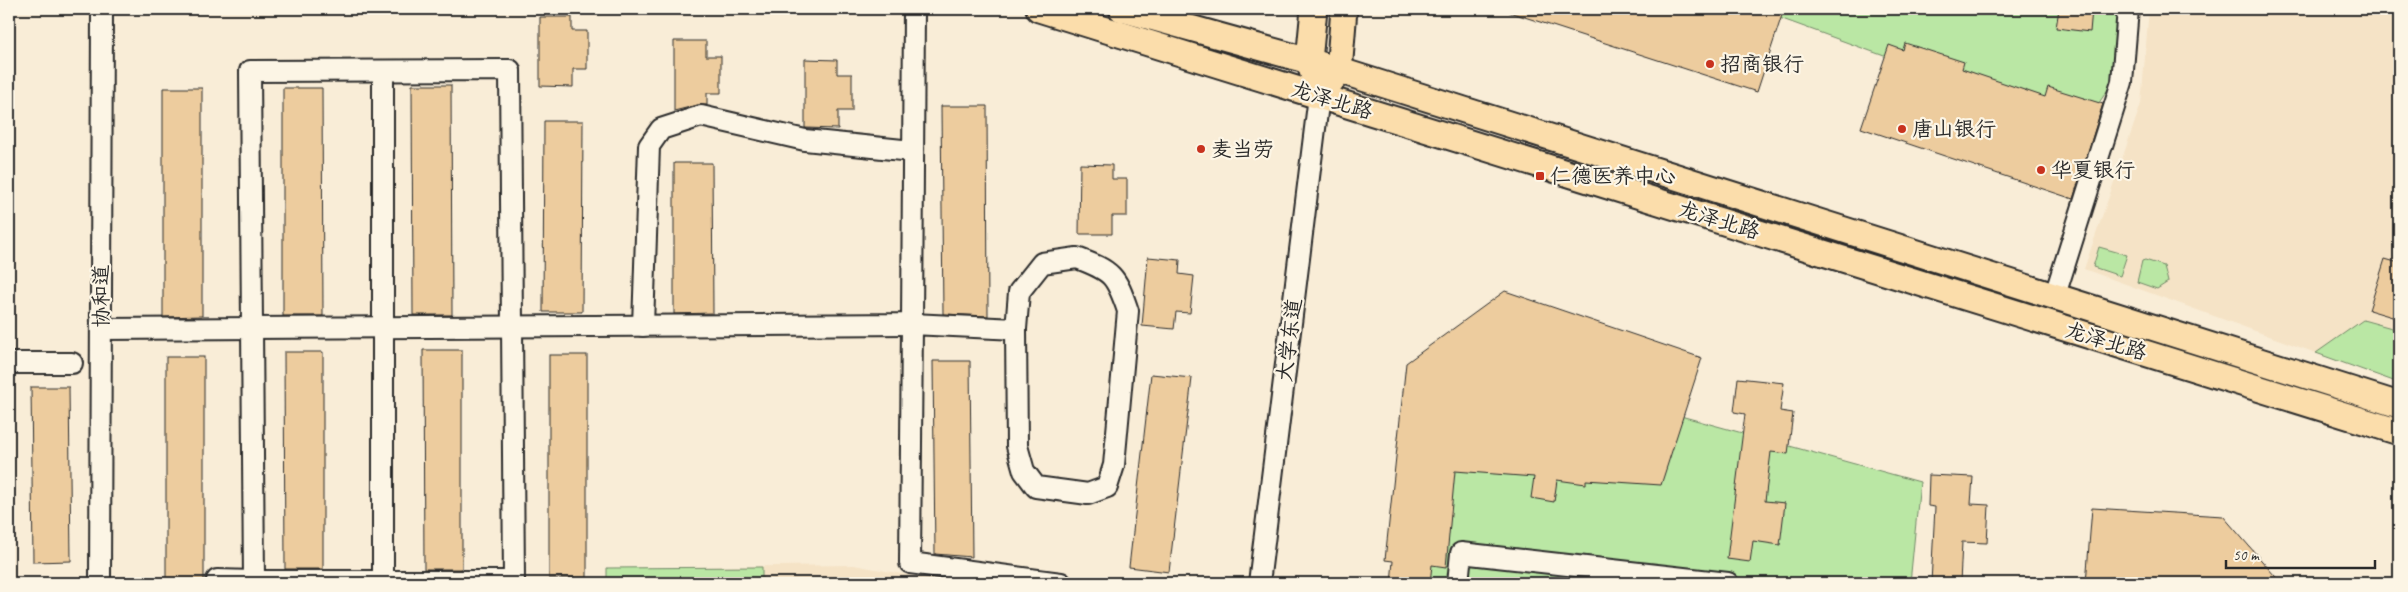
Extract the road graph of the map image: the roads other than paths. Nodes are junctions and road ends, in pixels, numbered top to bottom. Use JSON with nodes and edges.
{"nodes":[{"id":1,"x":102,"y":9,"type":"edge"},
{"id":2,"x":914,"y":9,"type":"edge"},
{"id":3,"x":1039,"y":9,"type":"edge"},
{"id":4,"x":1122,"y":9,"type":"edge"},
{"id":5,"x":1314,"y":9,"type":"edge"},
{"id":6,"x":1344,"y":9,"type":"edge"},
{"id":7,"x":2128,"y":9,"type":"edge"},
{"id":8,"x":1309,"y":61,"type":"junction"},
{"id":9,"x":383,"y":71,"type":"junction"},
{"id":10,"x":1339,"y":72,"type":"junction"},
{"id":11,"x":1319,"y":96,"type":"junction"},
{"id":12,"x":912,"y":151,"type":"junction"},
{"id":13,"x":2056,"y":295,"type":"junction"},
{"id":14,"x":912,"y":324,"type":"junction"},
{"id":15,"x":644,"y":326,"type":"junction"},
{"id":16,"x":512,"y":327,"type":"junction"},
{"id":17,"x":252,"y":328,"type":"junction"},
{"id":18,"x":384,"y":328,"type":"junction"},
{"id":19,"x":1016,"y":329,"type":"junction"},
{"id":20,"x":101,"y":330,"type":"junction"},
{"id":21,"x":72,"y":362,"type":"dead end"},
{"id":22,"x":9,"y":363,"type":"edge"},
{"id":23,"x":2399,"y":405,"type":"edge"},
{"id":24,"x":2399,"y":432,"type":"edge"},
{"id":25,"x":217,"y":580,"type":"dead end"},
{"id":26,"x":254,"y":581,"type":"junction"},
{"id":27,"x":383,"y":581,"type":"junction"},
{"id":28,"x":1040,"y":582,"type":"edge"},
{"id":29,"x":1716,"y":582,"type":"edge"},
{"id":30,"x":100,"y":583,"type":"edge"},
{"id":31,"x":1061,"y":583,"type":"edge"},
{"id":32,"x":1259,"y":583,"type":"edge"},
{"id":33,"x":1458,"y":583,"type":"edge"}],
"edges":[{"from":1,"to":20,"type":"street","name":"协和道"},
{"from":2,"to":12,"type":"street"},
{"from":3,"to":11,"type":"main road","name":"龙泽北路"},
{"from":4,"to":8,"type":"main road","name":"龙泽北路"},
{"from":5,"to":8,"type":"main road","name":"大学东道"},
{"from":6,"to":10,"type":"main road"},
{"from":7,"to":13,"type":"street"},
{"from":8,"to":10,"type":"main road","name":"龙泽北路"},
{"from":8,"to":11,"type":"main road","name":"大学东道"},
{"from":9,"to":16,"type":"street"},
{"from":9,"to":17,"type":"street"},
{"from":9,"to":18,"type":"street"},
{"from":10,"to":11,"type":"main road"},
{"from":10,"to":13,"type":"main road","name":"龙泽北路"},
{"from":11,"to":24,"type":"main road","name":"龙泽北路"},
{"from":11,"to":32,"type":"street","name":"大学东道"},
{"from":12,"to":14,"type":"street"},
{"from":12,"to":15,"type":"street"},
{"from":13,"to":23,"type":"main road","name":"龙泽北路"},
{"from":14,"to":15,"type":"street"},
{"from":14,"to":19,"type":"street"},
{"from":14,"to":28,"type":"street"},
{"from":15,"to":16,"type":"street"},
{"from":16,"to":18,"type":"street"},
{"from":16,"to":27,"type":"street"},
{"from":17,"to":18,"type":"street"},
{"from":17,"to":20,"type":"street"},
{"from":17,"to":26,"type":"street"},
{"from":18,"to":27,"type":"street"},
{"from":19,"to":19,"type":"street"},
{"from":20,"to":30,"type":"street","name":"协和道"},
{"from":21,"to":22,"type":"street"},
{"from":25,"to":26,"type":"street"},
{"from":26,"to":27,"type":"street"},
{"from":28,"to":31,"type":"street"},
{"from":29,"to":33,"type":"street"}]}
